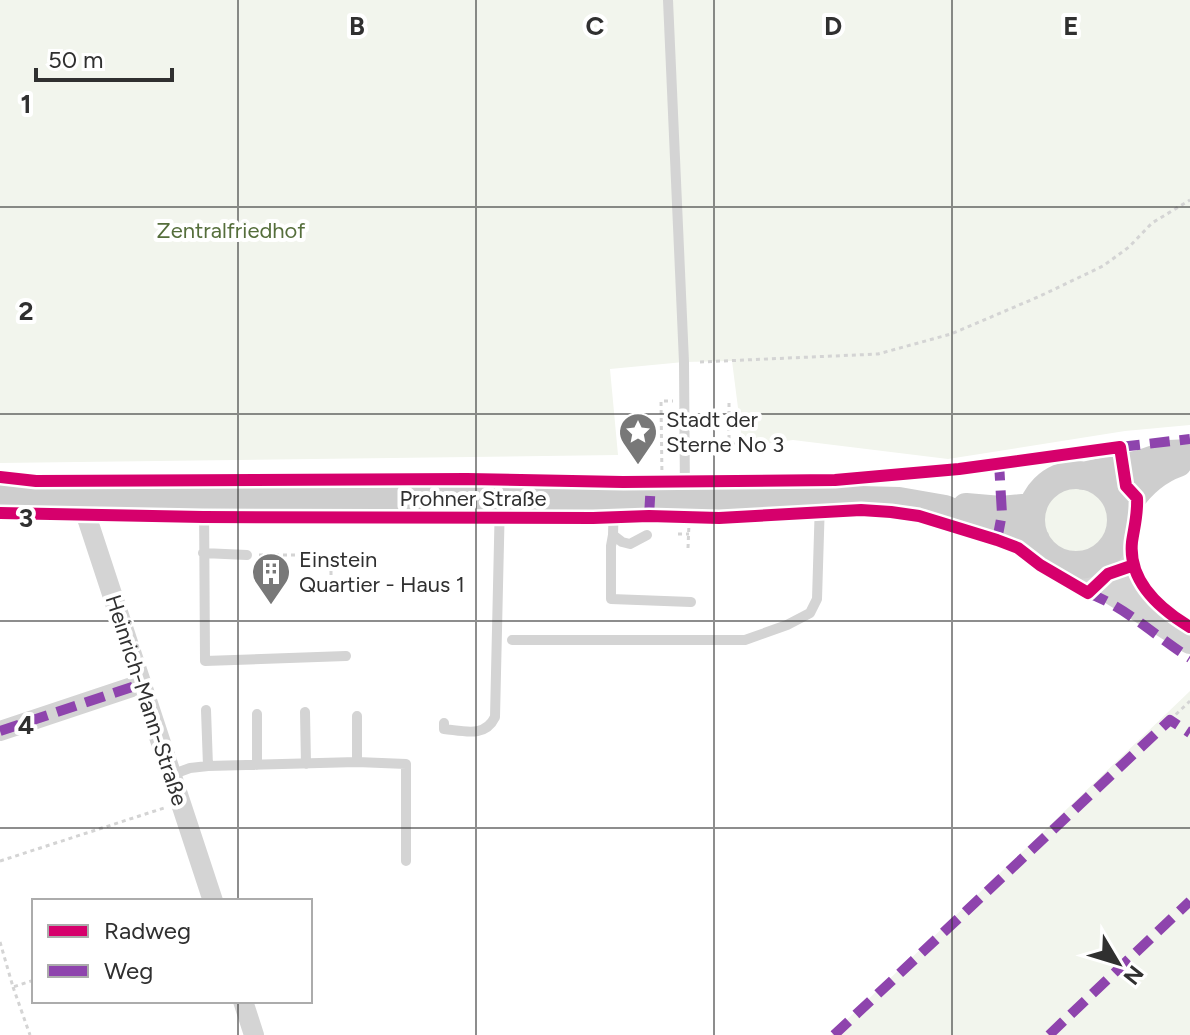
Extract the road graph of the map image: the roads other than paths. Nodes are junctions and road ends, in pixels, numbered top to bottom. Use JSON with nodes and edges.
{"nodes":[{"id":1,"x":668,"y":0,"type":"edge"},
{"id":2,"x":1190,"y":453,"type":"edge"},
{"id":3,"x":1190,"y":459,"type":"edge"},
{"id":4,"x":1083,"y":476,"type":"junction"},
{"id":5,"x":0,"y":495,"type":"edge"},
{"id":6,"x":500,"y":497,"type":"junction"},
{"id":7,"x":83,"y":498,"type":"junction"},
{"id":8,"x":614,"y":498,"type":"junction"},
{"id":9,"x":204,"y":499,"type":"junction"},
{"id":10,"x":821,"y":499,"type":"junction"},
{"id":11,"x":1033,"y":507,"type":"junction"},
{"id":12,"x":687,"y":509,"type":"junction"},
{"id":13,"x":945,"y":509,"type":"junction"},
{"id":14,"x":1119,"y":527,"type":"junction"},
{"id":15,"x":613,"y":535,"type":"junction"},
{"id":16,"x":647,"y":535,"type":"dead end"},
{"id":17,"x":1036,"y":540,"type":"junction"},
{"id":18,"x":203,"y":553,"type":"junction"},
{"id":19,"x":247,"y":555,"type":"road end"},
{"id":20,"x":1075,"y":565,"type":"junction"},
{"id":21,"x":691,"y":602,"type":"dead end"},
{"id":22,"x":1147,"y":614,"type":"junction"},
{"id":23,"x":512,"y":640,"type":"dead end"},
{"id":24,"x":1189,"y":640,"type":"edge"},
{"id":25,"x":346,"y":656,"type":"dead end"},
{"id":26,"x":141,"y":684,"type":"junction"},
{"id":27,"x":206,"y":710,"type":"dead end"},
{"id":28,"x":305,"y":712,"type":"dead end"},
{"id":29,"x":257,"y":714,"type":"dead end"},
{"id":30,"x":357,"y":716,"type":"dead end"},
{"id":31,"x":444,"y":723,"type":"dead end"},
{"id":32,"x":0,"y":731,"type":"edge"},
{"id":33,"x":357,"y":762,"type":"junction"},
{"id":34,"x":306,"y":764,"type":"junction"},
{"id":35,"x":257,"y":765,"type":"junction"},
{"id":36,"x":208,"y":766,"type":"junction"},
{"id":37,"x":171,"y":775,"type":"junction"},
{"id":38,"x":406,"y":861,"type":"dead end"},
{"id":39,"x":212,"y":899,"type":"edge"},
{"id":40,"x":244,"y":1003,"type":"edge"},
{"id":41,"x":254,"y":1035,"type":"edge"}],
"edges":[{"from":1,"to":12,"type":"lane"},
{"from":2,"to":4,"type":"main road"},
{"from":3,"to":14,"type":"main road"},
{"from":4,"to":11,"type":"main road"},
{"from":4,"to":14,"type":"main road"},
{"from":5,"to":7,"type":"main road","name":"Prohner Straße"},
{"from":6,"to":8,"type":"main road","name":"Prohner Straße"},
{"from":6,"to":9,"type":"main road","name":"Prohner Straße"},
{"from":6,"to":31,"type":"lane"},
{"from":7,"to":9,"type":"main road","name":"Prohner Straße"},
{"from":7,"to":26,"type":"street","name":"Heinrich-Mann-Straße"},
{"from":8,"to":12,"type":"main road","name":"Prohner Straße"},
{"from":8,"to":15,"type":"lane"},
{"from":9,"to":18,"type":"lane"},
{"from":10,"to":12,"type":"main road","name":"Prohner Straße"},
{"from":10,"to":13,"type":"main road","name":"Prohner Straße"},
{"from":10,"to":23,"type":"lane"},
{"from":11,"to":13,"type":"main road","name":"Prohner Straße"},
{"from":11,"to":17,"type":"main road"},
{"from":13,"to":17,"type":"main road","name":"Prohner Straße"},
{"from":14,"to":20,"type":"main road"},
{"from":14,"to":22,"type":"street"},
{"from":15,"to":16,"type":"lane"},
{"from":15,"to":21,"type":"lane"},
{"from":17,"to":20,"type":"main road"},
{"from":18,"to":19,"type":"lane"},
{"from":18,"to":25,"type":"lane"},
{"from":20,"to":22,"type":"street"},
{"from":22,"to":24,"type":"street"},
{"from":26,"to":32,"type":"street"},
{"from":26,"to":37,"type":"street","name":"Heinrich-Mann-Straße"},
{"from":27,"to":36,"type":"lane"},
{"from":28,"to":34,"type":"lane"},
{"from":29,"to":35,"type":"lane"},
{"from":30,"to":33,"type":"lane"},
{"from":33,"to":34,"type":"lane"},
{"from":33,"to":38,"type":"lane"},
{"from":34,"to":35,"type":"lane"},
{"from":35,"to":36,"type":"lane"},
{"from":36,"to":37,"type":"lane"},
{"from":37,"to":39,"type":"street","name":"Heinrich-Mann-Straße"},
{"from":40,"to":41,"type":"street"}]}
